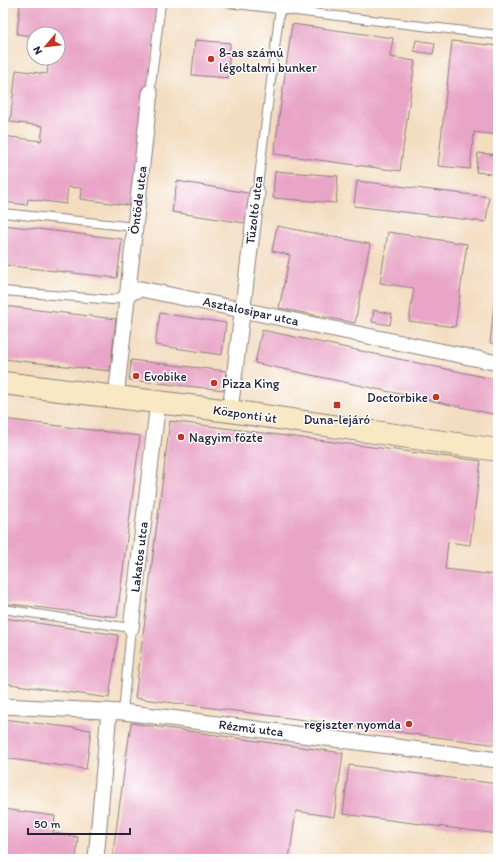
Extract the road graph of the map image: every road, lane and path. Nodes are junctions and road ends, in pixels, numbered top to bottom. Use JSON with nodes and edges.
{"nodes":[{"id":1,"x":161,"y":3,"type":"edge"},
{"id":2,"x":228,"y":3,"type":"edge"},
{"id":3,"x":280,"y":8,"type":"junction"},
{"id":4,"x":498,"y":35,"type":"edge"},
{"id":5,"x":150,"y":93,"type":"joint"},
{"id":6,"x":256,"y":193,"type":"joint"},
{"id":7,"x":3,"y":213,"type":"edge"},
{"id":8,"x":135,"y":227,"type":"junction"},
{"id":9,"x":3,"y":291,"type":"edge"},
{"id":10,"x":127,"y":294,"type":"junction"},
{"id":11,"x":242,"y":309,"type":"junction"},
{"id":12,"x":498,"y":363,"type":"edge"},
{"id":13,"x":3,"y":383,"type":"edge"},
{"id":14,"x":116,"y":397,"type":"junction"},
{"id":15,"x":158,"y":402,"type":"junction"},
{"id":16,"x":230,"y":411,"type":"junction"},
{"id":17,"x":494,"y":452,"type":"edge"},
{"id":18,"x":3,"y":609,"type":"edge"},
{"id":19,"x":130,"y":628,"type":"junction"},
{"id":20,"x":3,"y":706,"type":"edge"},
{"id":21,"x":116,"y":712,"type":"junction"},
{"id":22,"x":498,"y":760,"type":"edge"},
{"id":23,"x":96,"y":859,"type":"edge"}],
"edges":[{"from":1,"to":5,"type":"lane","name":"Öntöde utca"},
{"from":2,"to":3,"type":"lane"},
{"from":3,"to":4,"type":"lane"},
{"from":3,"to":6,"type":"lane","name":"Tűzoltó utca"},
{"from":5,"to":8,"type":"street","name":"Öntöde utca"},
{"from":6,"to":11,"type":"street","name":"Tűzoltó utca"},
{"from":7,"to":8,"type":"lane"},
{"from":8,"to":10,"type":"street","name":"Öntöde utca"},
{"from":9,"to":10,"type":"lane","name":"Asztalosipar utca"},
{"from":10,"to":11,"type":"street","name":"Asztalosipar utca"},
{"from":10,"to":14,"type":"street","name":"Öntöde utca"},
{"from":11,"to":12,"type":"street","name":"Asztalosipar utca"},
{"from":11,"to":16,"type":"street","name":"Tűzoltó utca"},
{"from":13,"to":14,"type":"street","name":"Központi út"},
{"from":14,"to":15,"type":"street","name":"Központi út"},
{"from":15,"to":16,"type":"street","name":"Központi út"},
{"from":15,"to":19,"type":"street","name":"Lakatos utca"},
{"from":16,"to":17,"type":"street","name":"Központi út"},
{"from":18,"to":19,"type":"lane"},
{"from":19,"to":21,"type":"lane","name":"Lakatos utca"},
{"from":20,"to":21,"type":"street","name":"Rézmű utca"},
{"from":21,"to":22,"type":"street","name":"Rézmű utca"},
{"from":21,"to":23,"type":"street","name":"Lakatos utca"}]}
